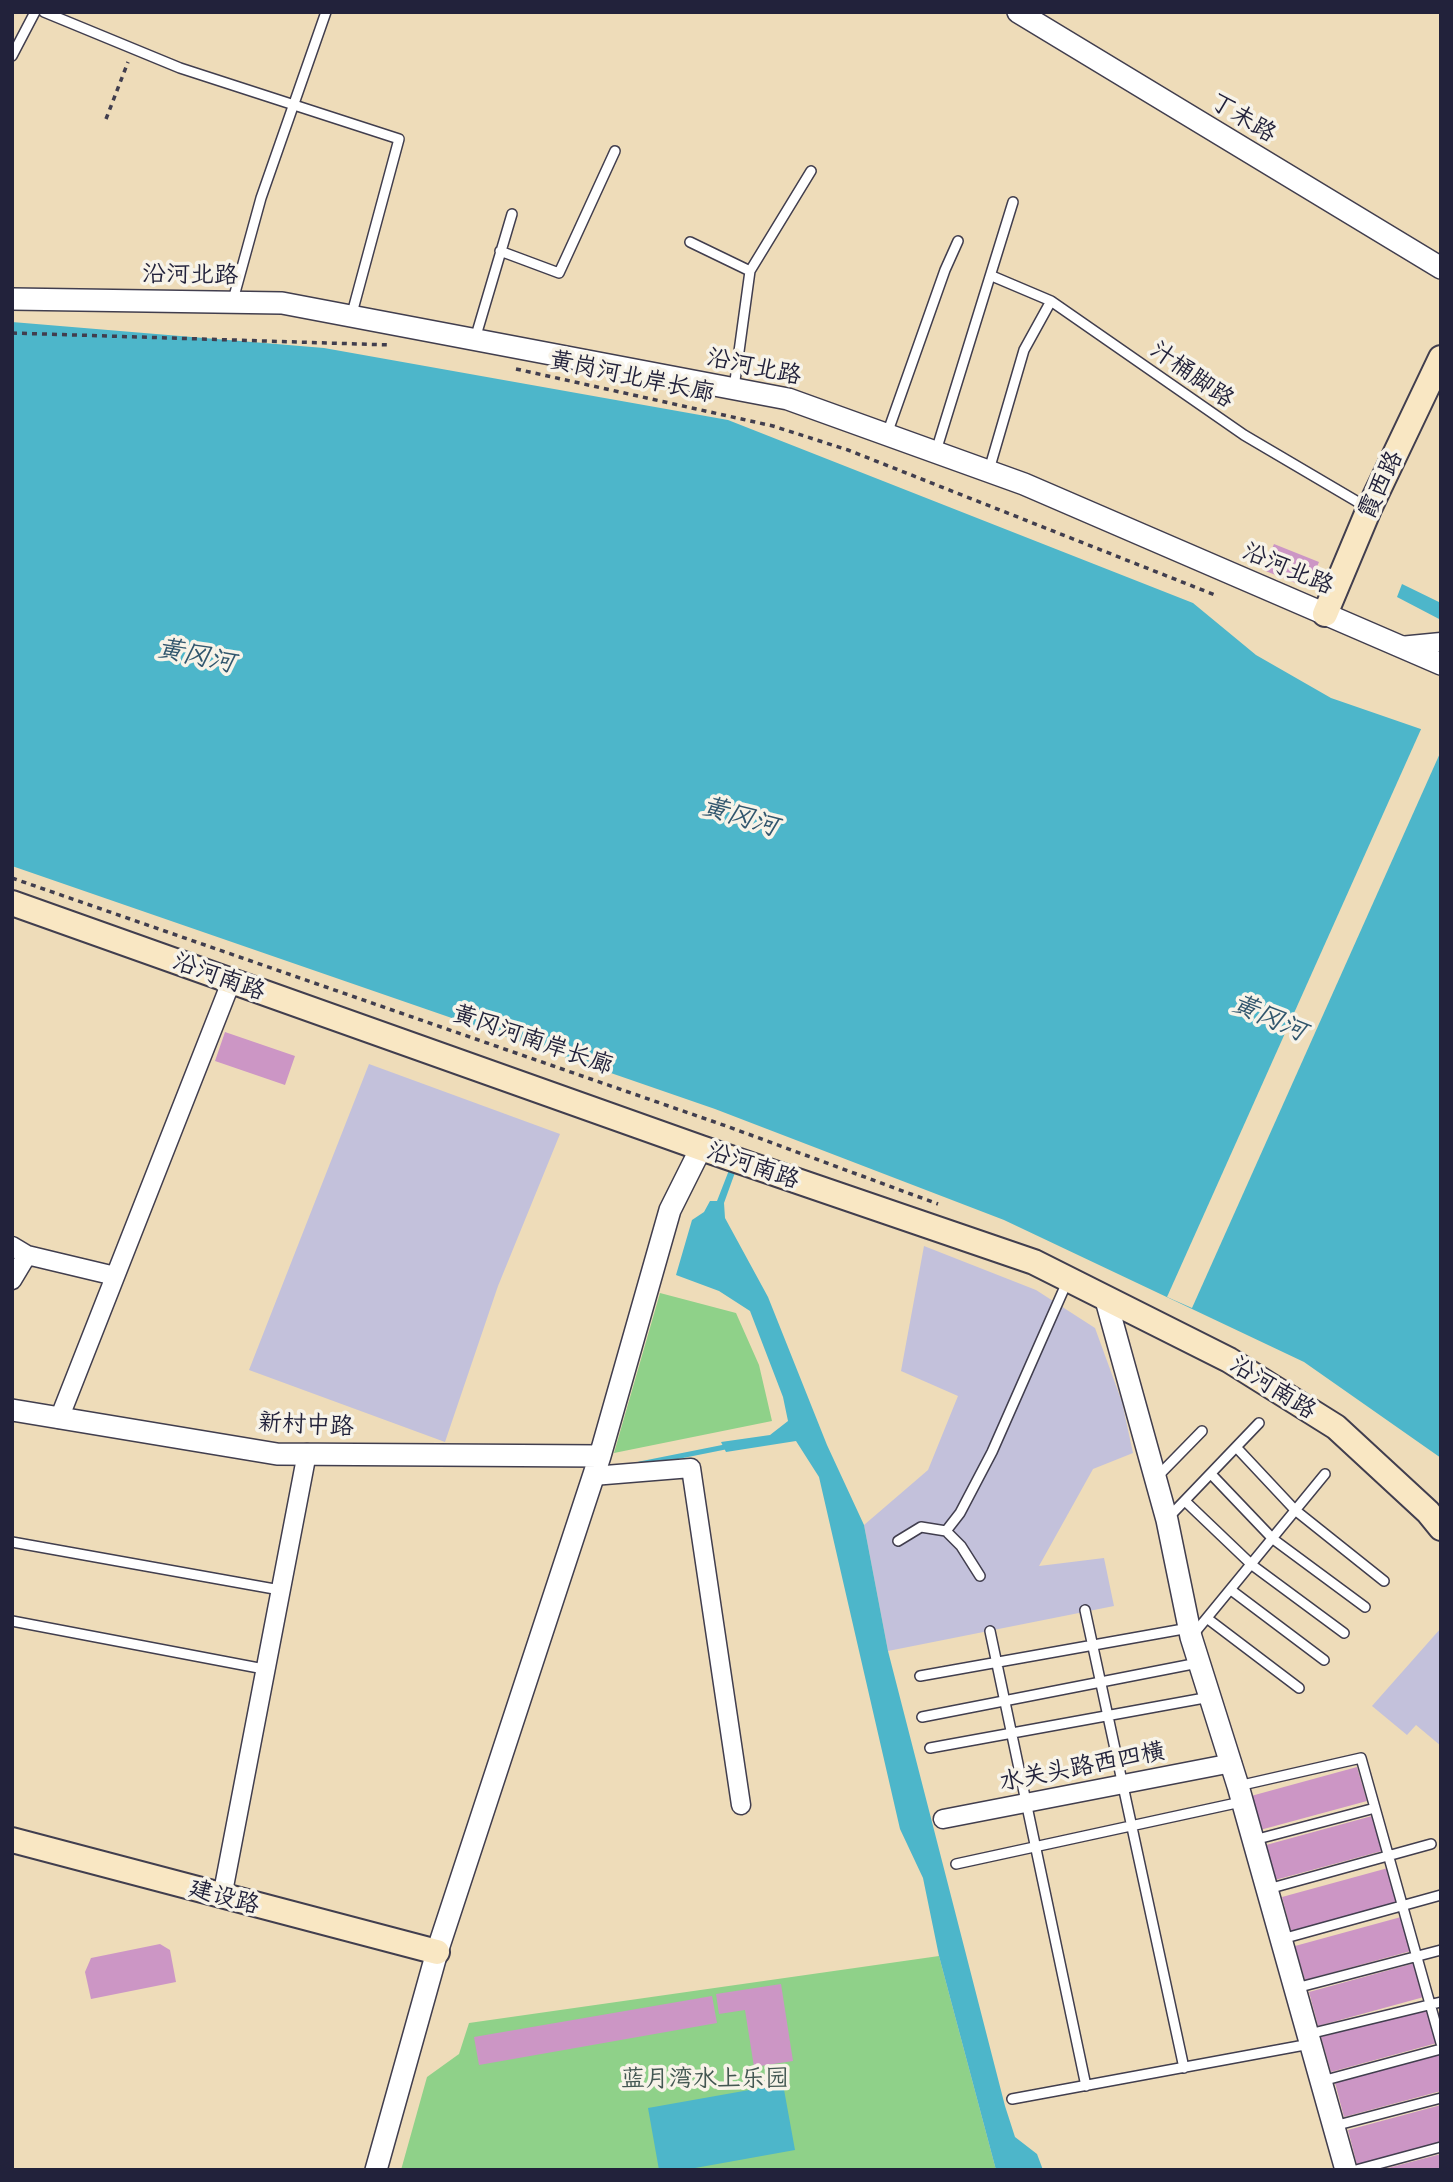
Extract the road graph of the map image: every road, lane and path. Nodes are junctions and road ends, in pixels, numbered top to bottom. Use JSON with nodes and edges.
{"nodes":[{"id":1,"x":35,"y":12,"type":"edge"},
{"id":2,"x":44,"y":12,"type":"edge"},
{"id":3,"x":326,"y":12,"type":"edge"},
{"id":4,"x":1018,"y":12,"type":"edge"},
{"id":5,"x":132,"y":50,"type":"junction"},
{"id":6,"x":12,"y":56,"type":"edge"},
{"id":7,"x":293,"y":104,"type":"junction"},
{"id":8,"x":106,"y":119,"type":"dead end"},
{"id":9,"x":615,"y":151,"type":"dead end"},
{"id":10,"x":811,"y":171,"type":"dead end"},
{"id":11,"x":1013,"y":202,"type":"dead end"},
{"id":12,"x":512,"y":214,"type":"dead end"},
{"id":13,"x":958,"y":241,"type":"dead end"},
{"id":14,"x":690,"y":242,"type":"dead end"},
{"id":15,"x":500,"y":251,"type":"junction"},
{"id":16,"x":1441,"y":268,"type":"edge"},
{"id":17,"x":750,"y":271,"type":"junction"},
{"id":18,"x":992,"y":276,"type":"junction"},
{"id":19,"x":12,"y":299,"type":"edge"},
{"id":20,"x":1051,"y":301,"type":"junction"},
{"id":21,"x":232,"y":302,"type":"junction"},
{"id":22,"x":351,"y":317,"type":"junction"},
{"id":23,"x":12,"y":333,"type":"edge"},
{"id":24,"x":474,"y":341,"type":"junction"},
{"id":25,"x":402,"y":346,"type":"dead end"},
{"id":26,"x":1441,"y":358,"type":"edge"},
{"id":27,"x":507,"y":367,"type":"dead end"},
{"id":28,"x":734,"y":388,"type":"junction"},
{"id":29,"x":887,"y":434,"type":"junction"},
{"id":30,"x":936,"y":451,"type":"junction"},
{"id":31,"x":988,"y":471,"type":"junction"},
{"id":32,"x":1369,"y":509,"type":"junction"},
{"id":33,"x":1215,"y":595,"type":"dead end"},
{"id":34,"x":1325,"y":614,"type":"junction"},
{"id":35,"x":1441,"y":642,"type":"edge"},
{"id":36,"x":1400,"y":646,"type":"junction"},
{"id":37,"x":1441,"y":664,"type":"edge"},
{"id":38,"x":12,"y":877,"type":"edge"},
{"id":39,"x":12,"y":903,"type":"edge"},
{"id":40,"x":231,"y":982,"type":"junction"},
{"id":41,"x":701,"y":1148,"type":"junction"},
{"id":42,"x":950,"y":1209,"type":"dead end"},
{"id":43,"x":20,"y":1251,"type":"edge"},
{"id":44,"x":115,"y":1276,"type":"junction"},
{"id":45,"x":12,"y":1280,"type":"edge"},
{"id":46,"x":1068,"y":1280,"type":"junction"},
{"id":47,"x":1106,"y":1300,"type":"junction"},
{"id":48,"x":12,"y":1410,"type":"edge"},
{"id":49,"x":59,"y":1419,"type":"junction"},
{"id":50,"x":1259,"y":1423,"type":"dead end"},
{"id":51,"x":1202,"y":1432,"type":"dead end"},
{"id":52,"x":1236,"y":1447,"type":"junction"},
{"id":53,"x":307,"y":1453,"type":"junction"},
{"id":54,"x":596,"y":1466,"type":"junction"},
{"id":55,"x":1211,"y":1474,"type":"junction"},
{"id":56,"x":1325,"y":1474,"type":"dead end"},
{"id":57,"x":1155,"y":1479,"type":"junction"},
{"id":58,"x":1185,"y":1502,"type":"junction"},
{"id":59,"x":1295,"y":1510,"type":"junction"},
{"id":60,"x":1167,"y":1520,"type":"junction"},
{"id":61,"x":1441,"y":1528,"type":"edge"},
{"id":62,"x":946,"y":1531,"type":"junction"},
{"id":63,"x":1273,"y":1539,"type":"junction"},
{"id":64,"x":898,"y":1541,"type":"dead end"},
{"id":65,"x":12,"y":1542,"type":"edge"},
{"id":66,"x":1252,"y":1565,"type":"junction"},
{"id":67,"x":980,"y":1576,"type":"dead end"},
{"id":68,"x":1384,"y":1581,"type":"dead end"},
{"id":69,"x":280,"y":1590,"type":"junction"},
{"id":70,"x":1231,"y":1590,"type":"junction"},
{"id":71,"x":1365,"y":1607,"type":"dead end"},
{"id":72,"x":1085,"y":1610,"type":"dead end"},
{"id":73,"x":12,"y":1621,"type":"edge"},
{"id":74,"x":1196,"y":1628,"type":"junction"},
{"id":75,"x":990,"y":1631,"type":"dead end"},
{"id":76,"x":1344,"y":1633,"type":"dead end"},
{"id":77,"x":1093,"y":1645,"type":"junction"},
{"id":78,"x":1324,"y":1660,"type":"dead end"},
{"id":79,"x":997,"y":1662,"type":"junction"},
{"id":80,"x":1199,"y":1663,"type":"junction"},
{"id":81,"x":264,"y":1669,"type":"junction"},
{"id":82,"x":920,"y":1676,"type":"dead end"},
{"id":83,"x":1101,"y":1683,"type":"junction"},
{"id":84,"x":1299,"y":1688,"type":"dead end"},
{"id":85,"x":1210,"y":1697,"type":"junction"},
{"id":86,"x":1005,"y":1703,"type":"junction"},
{"id":87,"x":1108,"y":1716,"type":"junction"},
{"id":88,"x":922,"y":1717,"type":"dead end"},
{"id":89,"x":1012,"y":1733,"type":"junction"},
{"id":90,"x":930,"y":1748,"type":"dead end"},
{"id":91,"x":1232,"y":1763,"type":"junction"},
{"id":92,"x":1123,"y":1785,"type":"junction"},
{"id":93,"x":1241,"y":1794,"type":"junction"},
{"id":94,"x":1027,"y":1803,"type":"junction"},
{"id":95,"x":741,"y":1805,"type":"dead end"},
{"id":96,"x":1375,"y":1808,"type":"junction"},
{"id":97,"x":943,"y":1819,"type":"dead end"},
{"id":98,"x":1132,"y":1826,"type":"junction"},
{"id":99,"x":12,"y":1840,"type":"edge"},
{"id":100,"x":1254,"y":1840,"type":"junction"},
{"id":101,"x":1431,"y":1844,"type":"dead end"},
{"id":102,"x":1036,"y":1847,"type":"junction"},
{"id":103,"x":1389,"y":1857,"type":"junction"},
{"id":104,"x":956,"y":1864,"type":"dead end"},
{"id":105,"x":1268,"y":1889,"type":"junction"},
{"id":106,"x":1441,"y":1895,"type":"edge"},
{"id":107,"x":222,"y":1897,"type":"junction"},
{"id":108,"x":1402,"y":1906,"type":"junction"},
{"id":109,"x":1282,"y":1940,"type":"junction"},
{"id":110,"x":1441,"y":1951,"type":"edge"},
{"id":111,"x":437,"y":1952,"type":"junction"},
{"id":112,"x":1417,"y":1957,"type":"junction"},
{"id":113,"x":1296,"y":1988,"type":"junction"},
{"id":114,"x":1441,"y":2002,"type":"edge"},
{"id":115,"x":1430,"y":2005,"type":"junction"},
{"id":116,"x":1311,"y":2039,"type":"junction"},
{"id":117,"x":1441,"y":2043,"type":"edge"},
{"id":118,"x":1441,"y":2049,"type":"edge"},
{"id":119,"x":1184,"y":2068,"type":"junction"},
{"id":120,"x":1322,"y":2081,"type":"junction"},
{"id":121,"x":1086,"y":2086,"type":"junction"},
{"id":122,"x":1441,"y":2098,"type":"edge"},
{"id":123,"x":1012,"y":2099,"type":"dead end"},
{"id":124,"x":1334,"y":2126,"type":"junction"},
{"id":125,"x":1441,"y":2147,"type":"edge"},
{"id":126,"x":376,"y":2170,"type":"edge"},
{"id":127,"x":1346,"y":2170,"type":"edge"},
{"id":128,"x":1356,"y":2170,"type":"edge"}],
"edges":[{"from":1,"to":6,"type":"lane"},
{"from":2,"to":5,"type":"lane"},
{"from":3,"to":7,"type":"lane"},
{"from":4,"to":16,"type":"street","name":"丁未路"},
{"from":5,"to":7,"type":"lane"},
{"from":5,"to":8,"type":"path"},
{"from":7,"to":21,"type":"lane"},
{"from":7,"to":22,"type":"lane"},
{"from":9,"to":15,"type":"lane"},
{"from":10,"to":17,"type":"lane"},
{"from":11,"to":18,"type":"lane"},
{"from":12,"to":15,"type":"lane"},
{"from":13,"to":29,"type":"lane"},
{"from":14,"to":17,"type":"lane"},
{"from":15,"to":24,"type":"lane"},
{"from":17,"to":28,"type":"lane"},
{"from":18,"to":20,"type":"lane","name":"汁桶脚路"},
{"from":18,"to":30,"type":"lane"},
{"from":19,"to":21,"type":"street","name":"沿河北路"},
{"from":20,"to":31,"type":"lane"},
{"from":20,"to":32,"type":"lane","name":"汁桶脚路"},
{"from":21,"to":22,"type":"street","name":"沿河北路"},
{"from":22,"to":24,"type":"street","name":"沿河北路"},
{"from":23,"to":25,"type":"path"},
{"from":24,"to":28,"type":"street","name":"沿河北路"},
{"from":26,"to":32,"type":"main road","name":"霞西路"},
{"from":27,"to":33,"type":"path","name":"黄岗河北岸长廊"},
{"from":28,"to":29,"type":"street","name":"沿河北路"},
{"from":29,"to":30,"type":"street","name":"沿河北路"},
{"from":30,"to":31,"type":"street","name":"沿河北路"},
{"from":31,"to":34,"type":"street","name":"沿河北路"},
{"from":32,"to":34,"type":"main road","name":"霞西路"},
{"from":34,"to":36,"type":"street","name":"沿河北路"},
{"from":35,"to":36,"type":"street"},
{"from":36,"to":37,"type":"street","name":"沿河北路"},
{"from":38,"to":42,"type":"path","name":"黄冈河南岸长廊"},
{"from":39,"to":40,"type":"main road","name":"沿河南路"},
{"from":40,"to":41,"type":"main road","name":"沿河南路"},
{"from":40,"to":44,"type":"street"},
{"from":41,"to":46,"type":"main road","name":"沿河南路"},
{"from":41,"to":54,"type":"street"},
{"from":43,"to":44,"type":"street"},
{"from":43,"to":45,"type":"street"},
{"from":44,"to":49,"type":"street"},
{"from":46,"to":47,"type":"main road","name":"沿河南路"},
{"from":46,"to":62,"type":"lane"},
{"from":47,"to":57,"type":"street"},
{"from":47,"to":61,"type":"main road","name":"沿河南路"},
{"from":48,"to":49,"type":"street","name":"新村中路"},
{"from":49,"to":53,"type":"street","name":"新村中路"},
{"from":50,"to":52,"type":"lane"},
{"from":51,"to":57,"type":"lane"},
{"from":52,"to":55,"type":"lane"},
{"from":52,"to":59,"type":"lane"},
{"from":53,"to":54,"type":"street","name":"新村中路"},
{"from":53,"to":69,"type":"street"},
{"from":54,"to":95,"type":"street"},
{"from":54,"to":111,"type":"street"},
{"from":55,"to":58,"type":"lane"},
{"from":55,"to":63,"type":"lane"},
{"from":56,"to":59,"type":"lane"},
{"from":57,"to":60,"type":"street"},
{"from":58,"to":60,"type":"lane"},
{"from":58,"to":66,"type":"lane"},
{"from":59,"to":63,"type":"lane"},
{"from":59,"to":68,"type":"lane"},
{"from":60,"to":74,"type":"street"},
{"from":62,"to":64,"type":"lane"},
{"from":62,"to":67,"type":"lane"},
{"from":63,"to":66,"type":"lane"},
{"from":63,"to":71,"type":"lane"},
{"from":65,"to":69,"type":"lane"},
{"from":66,"to":70,"type":"lane"},
{"from":66,"to":76,"type":"lane"},
{"from":69,"to":81,"type":"street"},
{"from":70,"to":74,"type":"lane"},
{"from":70,"to":78,"type":"lane"},
{"from":72,"to":77,"type":"lane"},
{"from":73,"to":81,"type":"lane"},
{"from":74,"to":77,"type":"lane"},
{"from":74,"to":80,"type":"street"},
{"from":74,"to":84,"type":"lane"},
{"from":75,"to":79,"type":"lane"},
{"from":77,"to":79,"type":"lane"},
{"from":77,"to":83,"type":"lane"},
{"from":79,"to":82,"type":"lane"},
{"from":79,"to":86,"type":"lane"},
{"from":80,"to":83,"type":"lane"},
{"from":80,"to":85,"type":"street"},
{"from":81,"to":107,"type":"street"},
{"from":83,"to":86,"type":"lane"},
{"from":83,"to":87,"type":"lane"},
{"from":85,"to":87,"type":"lane"},
{"from":85,"to":91,"type":"street"},
{"from":86,"to":88,"type":"lane"},
{"from":86,"to":89,"type":"lane"},
{"from":87,"to":89,"type":"lane"},
{"from":87,"to":92,"type":"lane"},
{"from":89,"to":90,"type":"lane"},
{"from":89,"to":94,"type":"lane"},
{"from":91,"to":92,"type":"street","name":"水关头路西四横"},
{"from":91,"to":93,"type":"street"},
{"from":92,"to":94,"type":"street","name":"水关头路西四横"},
{"from":92,"to":98,"type":"lane"},
{"from":93,"to":96,"type":"lane"},
{"from":93,"to":98,"type":"lane"},
{"from":93,"to":100,"type":"street"},
{"from":94,"to":97,"type":"street","name":"水关头路西四横"},
{"from":94,"to":102,"type":"lane"},
{"from":96,"to":100,"type":"lane"},
{"from":96,"to":103,"type":"lane"},
{"from":98,"to":102,"type":"lane"},
{"from":98,"to":119,"type":"lane"},
{"from":99,"to":107,"type":"main road","name":"建设路"},
{"from":100,"to":105,"type":"street"},
{"from":101,"to":103,"type":"lane"},
{"from":102,"to":104,"type":"lane"},
{"from":102,"to":121,"type":"lane"},
{"from":103,"to":105,"type":"lane"},
{"from":103,"to":108,"type":"lane"},
{"from":105,"to":109,"type":"street"},
{"from":106,"to":108,"type":"lane"},
{"from":107,"to":111,"type":"main road","name":"建设路"},
{"from":108,"to":109,"type":"lane"},
{"from":108,"to":112,"type":"lane"},
{"from":109,"to":113,"type":"street"},
{"from":110,"to":112,"type":"lane"},
{"from":111,"to":126,"type":"street"},
{"from":112,"to":113,"type":"lane"},
{"from":112,"to":115,"type":"lane"},
{"from":113,"to":116,"type":"street"},
{"from":114,"to":115,"type":"lane"},
{"from":115,"to":116,"type":"lane"},
{"from":115,"to":117,"type":"lane"},
{"from":116,"to":119,"type":"lane"},
{"from":116,"to":120,"type":"street"},
{"from":118,"to":120,"type":"lane"},
{"from":119,"to":121,"type":"lane"},
{"from":120,"to":124,"type":"street"},
{"from":121,"to":123,"type":"lane"},
{"from":122,"to":124,"type":"lane"},
{"from":124,"to":127,"type":"street"},
{"from":125,"to":128,"type":"lane"}]}
